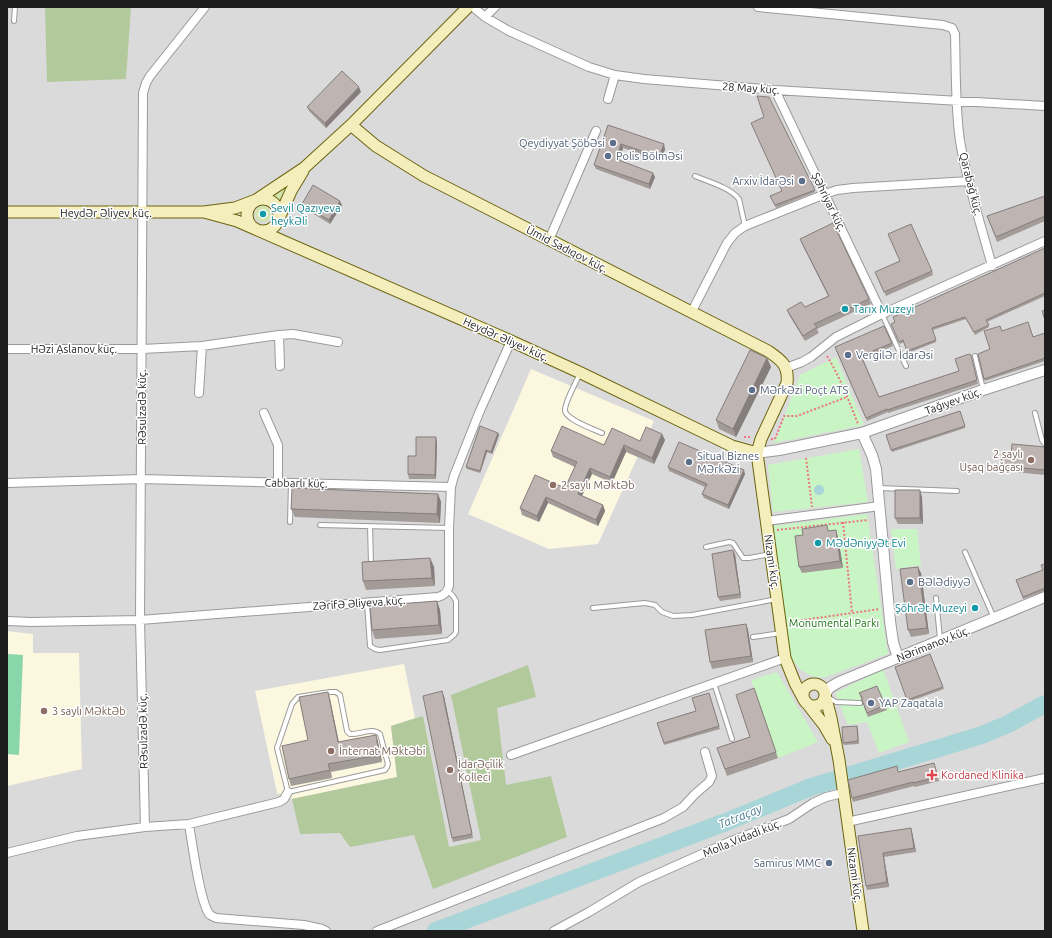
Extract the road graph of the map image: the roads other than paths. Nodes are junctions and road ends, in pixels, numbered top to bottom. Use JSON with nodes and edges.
{"nodes":[{"id":1,"x":15,"y":7,"type":"edge"},
{"id":2,"x":205,"y":7,"type":"edge"},
{"id":3,"x":468,"y":7,"type":"edge"},
{"id":4,"x":472,"y":7,"type":"edge"},
{"id":5,"x":495,"y":7,"type":"edge"},
{"id":6,"x":758,"y":7,"type":"edge"},
{"id":7,"x":485,"y":17,"type":"junction"},
{"id":8,"x":14,"y":21,"type":"dead end"},
{"id":9,"x":614,"y":75,"type":"junction"},
{"id":10,"x":775,"y":90,"type":"junction"},
{"id":11,"x":608,"y":99,"type":"dead end"},
{"id":12,"x":956,"y":101,"type":"junction"},
{"id":13,"x":1045,"y":106,"type":"edge"},
{"id":14,"x":351,"y":125,"type":"junction"},
{"id":15,"x":596,"y":131,"type":"dead end"},
{"id":16,"x":304,"y":168,"type":"junction"},
{"id":17,"x":695,"y":176,"type":"dead end"},
{"id":18,"x":969,"y":181,"type":"junction"},
{"id":19,"x":825,"y":194,"type":"junction"},
{"id":20,"x":256,"y":200,"type":"junction"},
{"id":21,"x":7,"y":212,"type":"edge"},
{"id":22,"x":204,"y":212,"type":"junction"},
{"id":23,"x":142,"y":213,"type":"junction"},
{"id":24,"x":278,"y":220,"type":"junction"},
{"id":25,"x":745,"y":226,"type":"junction"},
{"id":26,"x":254,"y":229,"type":"junction"},
{"id":27,"x":549,"y":240,"type":"junction"},
{"id":28,"x":1045,"y":241,"type":"edge"},
{"id":29,"x":992,"y":266,"type":"junction"},
{"id":30,"x":691,"y":313,"type":"junction"},
{"id":31,"x":882,"y":314,"type":"junction"},
{"id":32,"x":279,"y":335,"type":"junction"},
{"id":33,"x":511,"y":341,"type":"junction"},
{"id":34,"x":338,"y":342,"type":"dead end"},
{"id":35,"x":202,"y":346,"type":"junction"},
{"id":36,"x":7,"y":349,"type":"edge"},
{"id":37,"x":142,"y":349,"type":"junction"},
{"id":38,"x":975,"y":356,"type":"dead end"},
{"id":39,"x":280,"y":366,"type":"dead end"},
{"id":40,"x":906,"y":366,"type":"dead end"},
{"id":41,"x":786,"y":368,"type":"junction"},
{"id":42,"x":1045,"y":370,"type":"edge"},
{"id":43,"x":580,"y":373,"type":"junction"},
{"id":44,"x":983,"y":390,"type":"junction"},
{"id":45,"x":199,"y":393,"type":"dead end"},
{"id":46,"x":264,"y":413,"type":"dead end"},
{"id":47,"x":1035,"y":413,"type":"dead end"},
{"id":48,"x":602,"y":433,"type":"dead end"},
{"id":49,"x":862,"y":433,"type":"junction"},
{"id":50,"x":1045,"y":444,"type":"edge"},
{"id":51,"x":756,"y":453,"type":"junction"},
{"id":52,"x":142,"y":479,"type":"junction"},
{"id":53,"x":7,"y":483,"type":"edge"},
{"id":54,"x":278,"y":483,"type":"junction"},
{"id":55,"x":291,"y":483,"type":"junction"},
{"id":56,"x":451,"y":487,"type":"junction"},
{"id":57,"x":878,"y":488,"type":"junction"},
{"id":58,"x":957,"y":491,"type":"dead end"},
{"id":59,"x":880,"y":506,"type":"junction"},
{"id":60,"x":766,"y":521,"type":"junction"},
{"id":61,"x":290,"y":522,"type":"dead end"},
{"id":62,"x":320,"y":525,"type":"dead end"},
{"id":63,"x":370,"y":526,"type":"junction"},
{"id":64,"x":448,"y":528,"type":"junction"},
{"id":65,"x":706,"y":547,"type":"dead end"},
{"id":66,"x":965,"y":552,"type":"dead end"},
{"id":67,"x":771,"y":554,"type":"junction"},
{"id":68,"x":371,"y":564,"type":"edge"},
{"id":69,"x":448,"y":591,"type":"junction"},
{"id":70,"x":1045,"y":597,"type":"edge"},
{"id":71,"x":936,"y":598,"type":"dead end"},
{"id":72,"x":777,"y":599,"type":"junction"},
{"id":73,"x":367,"y":602,"type":"junction"},
{"id":74,"x":593,"y":608,"type":"dead end"},
{"id":75,"x":994,"y":618,"type":"junction"},
{"id":76,"x":140,"y":620,"type":"junction"},
{"id":77,"x":7,"y":621,"type":"edge"},
{"id":78,"x":782,"y":633,"type":"junction"},
{"id":79,"x":753,"y":637,"type":"dead end"},
{"id":80,"x":940,"y":641,"type":"junction"},
{"id":81,"x":785,"y":658,"type":"junction"},
{"id":82,"x":898,"y":658,"type":"junction"},
{"id":83,"x":789,"y":670,"type":"junction"},
{"id":84,"x":714,"y":683,"type":"junction"},
{"id":85,"x":814,"y":684,"type":"junction"},
{"id":86,"x":825,"y":694,"type":"junction"},
{"id":87,"x":805,"y":701,"type":"junction"},
{"id":88,"x":860,"y":703,"type":"edge"},
{"id":89,"x":732,"y":739,"type":"dead end"},
{"id":90,"x":836,"y":748,"type":"junction"},
{"id":91,"x":705,"y":752,"type":"dead end"},
{"id":92,"x":511,"y":754,"type":"dead end"},
{"id":93,"x":1045,"y":778,"type":"edge"},
{"id":94,"x":288,"y":792,"type":"junction"},
{"id":95,"x":843,"y":793,"type":"junction"},
{"id":96,"x":847,"y":822,"type":"junction"},
{"id":97,"x":189,"y":824,"type":"junction"},
{"id":98,"x":145,"y":827,"type":"junction"},
{"id":99,"x":7,"y":853,"type":"edge"},
{"id":100,"x":326,"y":931,"type":"edge"},
{"id":101,"x":377,"y":931,"type":"edge"},
{"id":102,"x":554,"y":931,"type":"edge"},
{"id":103,"x":863,"y":931,"type":"edge"}],
"edges":[{"from":1,"to":8,"type":"lane"},
{"from":2,"to":23,"type":"street","name":"Rəsulzadə küç."},
{"from":3,"to":14,"type":"main road"},
{"from":4,"to":7,"type":"street","name":"28 May küç."},
{"from":5,"to":7,"type":"street"},
{"from":6,"to":12,"type":"street","name":"Qarabağ küç."},
{"from":7,"to":9,"type":"street","name":"28 May küç."},
{"from":9,"to":10,"type":"street","name":"28 May küç."},
{"from":9,"to":11,"type":"street"},
{"from":10,"to":12,"type":"street","name":"28 May küç."},
{"from":10,"to":19,"type":"street","name":"Şəhriyar küç."},
{"from":12,"to":13,"type":"street","name":"28 May küç."},
{"from":12,"to":18,"type":"street","name":"Qarabağ küç."},
{"from":14,"to":16,"type":"main road"},
{"from":14,"to":27,"type":"main road","name":"Ümid Sadıqov küç."},
{"from":15,"to":27,"type":"street"},
{"from":16,"to":20,"type":"main road"},
{"from":16,"to":24,"type":"main road"},
{"from":17,"to":25,"type":"lane"},
{"from":18,"to":19,"type":"street"},
{"from":18,"to":29,"type":"street","name":"Qarabağ küç."},
{"from":19,"to":25,"type":"street"},
{"from":19,"to":31,"type":"street","name":"Şəhriyar küç."},
{"from":20,"to":22,"type":"main road"},
{"from":20,"to":24,"type":"main road"},
{"from":20,"to":26,"type":"main road"},
{"from":21,"to":23,"type":"main road","name":"Heydər Əliyev küç."},
{"from":22,"to":23,"type":"main road","name":"Heydər Əliyev küç."},
{"from":22,"to":26,"type":"main road","name":"Heydər Əliyev küç."},
{"from":23,"to":37,"type":"street","name":"Rəsulzadə küç."},
{"from":24,"to":26,"type":"main road"},
{"from":25,"to":30,"type":"street"},
{"from":26,"to":33,"type":"main road","name":"Heydər Əliyev küç."},
{"from":27,"to":30,"type":"main road","name":"Ümid Sadıqov küç."},
{"from":28,"to":29,"type":"street"},
{"from":29,"to":31,"type":"street"},
{"from":30,"to":41,"type":"main road","name":"Ümid Sadıqov küç."},
{"from":31,"to":40,"type":"lane"},
{"from":31,"to":41,"type":"street"},
{"from":32,"to":34,"type":"street","name":"Həzi Aslanov küç."},
{"from":32,"to":35,"type":"street","name":"Həzi Aslanov küç."},
{"from":32,"to":39,"type":"street"},
{"from":33,"to":43,"type":"main road","name":"Heydər Əliyev küç."},
{"from":33,"to":56,"type":"street"},
{"from":35,"to":37,"type":"street","name":"Həzi Aslanov küç."},
{"from":35,"to":45,"type":"street"},
{"from":36,"to":37,"type":"street","name":"Həzi Aslanov küç."},
{"from":37,"to":52,"type":"street","name":"Rəsulzadə küç."},
{"from":38,"to":44,"type":"lane"},
{"from":41,"to":51,"type":"main road"},
{"from":42,"to":44,"type":"street","name":"Tağıyev küç."},
{"from":43,"to":48,"type":"lane"},
{"from":43,"to":51,"type":"main road","name":"Heydər Əliyev küç."},
{"from":44,"to":49,"type":"street","name":"Tağıyev küç."},
{"from":46,"to":54,"type":"street"},
{"from":47,"to":50,"type":"lane"},
{"from":49,"to":51,"type":"street","name":"Tağıyev küç."},
{"from":49,"to":57,"type":"street"},
{"from":51,"to":60,"type":"main road","name":"Nizami küç."},
{"from":52,"to":53,"type":"street","name":"Cabbarlı küç."},
{"from":52,"to":54,"type":"street","name":"Cabbarlı küç."},
{"from":52,"to":76,"type":"street","name":"Rəsulzadə küç."},
{"from":54,"to":55,"type":"street","name":"Cabbarlı küç."},
{"from":55,"to":56,"type":"street","name":"Cabbarlı küç."},
{"from":55,"to":61,"type":"lane"},
{"from":56,"to":64,"type":"street"},
{"from":57,"to":58,"type":"lane"},
{"from":57,"to":59,"type":"street"},
{"from":59,"to":60,"type":"street"},
{"from":59,"to":82,"type":"street"},
{"from":60,"to":67,"type":"main road","name":"Nizami küç."},
{"from":62,"to":63,"type":"lane"},
{"from":63,"to":64,"type":"lane"},
{"from":63,"to":68,"type":"lane"},
{"from":64,"to":69,"type":"street"},
{"from":65,"to":67,"type":"lane"},
{"from":66,"to":75,"type":"lane"},
{"from":67,"to":72,"type":"main road","name":"Nizami küç."},
{"from":69,"to":73,"type":"street","name":"Zərifə Əliyeva küç."},
{"from":69,"to":73,"type":"lane"},
{"from":70,"to":75,"type":"street","name":"Nərimanov küç."},
{"from":71,"to":80,"type":"lane"},
{"from":72,"to":74,"type":"lane"},
{"from":72,"to":78,"type":"main road","name":"Nizami küç."},
{"from":73,"to":76,"type":"street","name":"Zərifə Əliyeva küç."},
{"from":75,"to":80,"type":"street","name":"Nərimanov küç."},
{"from":76,"to":77,"type":"street","name":"Zərifə Əliyeva küç."},
{"from":76,"to":98,"type":"street","name":"Rəsulzadə küç."},
{"from":78,"to":79,"type":"lane"},
{"from":78,"to":81,"type":"main road","name":"Nizami küç."},
{"from":80,"to":82,"type":"street","name":"Nərimanov küç."},
{"from":81,"to":83,"type":"main road","name":"Nizami küç."},
{"from":81,"to":84,"type":"street"},
{"from":82,"to":86,"type":"street","name":"Nərimanov küç."},
{"from":83,"to":85,"type":"main road"},
{"from":83,"to":87,"type":"main road","name":"Nizami küç."},
{"from":84,"to":89,"type":"lane"},
{"from":84,"to":92,"type":"street"},
{"from":85,"to":86,"type":"main road"},
{"from":85,"to":87,"type":"main road"},
{"from":86,"to":87,"type":"main road"},
{"from":86,"to":88,"type":"lane"},
{"from":86,"to":90,"type":"main road","name":"Nizami küç."},
{"from":87,"to":90,"type":"main road","name":"Nizami küç."},
{"from":90,"to":95,"type":"main road","name":"Nizami küç."},
{"from":91,"to":101,"type":"street"},
{"from":93,"to":96,"type":"street"},
{"from":94,"to":94,"type":"lane"},
{"from":94,"to":97,"type":"street"},
{"from":95,"to":96,"type":"main road","name":"Nizami küç."},
{"from":95,"to":102,"type":"street","name":"Molla Vidadi küç."},
{"from":96,"to":103,"type":"main road","name":"Nizami küç."},
{"from":97,"to":98,"type":"street"},
{"from":97,"to":100,"type":"street"},
{"from":98,"to":99,"type":"street"}]}
